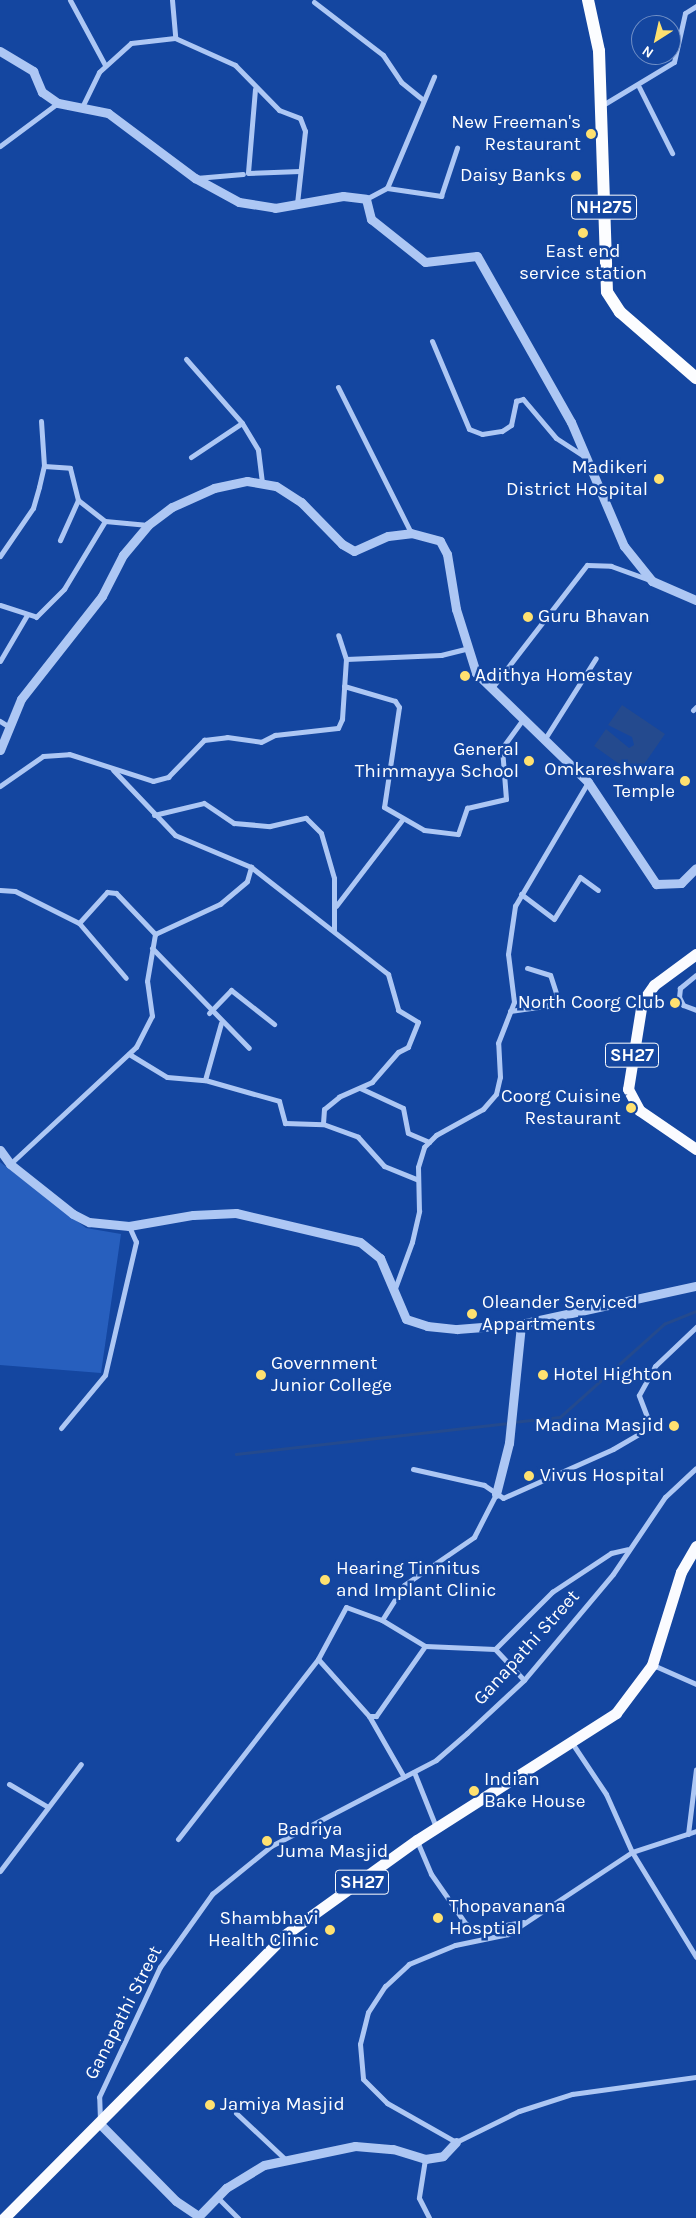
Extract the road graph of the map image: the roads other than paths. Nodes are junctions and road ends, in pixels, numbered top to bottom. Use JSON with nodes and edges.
{"nodes":[{"id":1,"x":70,"y":0,"type":"edge"},
{"id":2,"x":172,"y":0,"type":"edge"},
{"id":3,"x":587,"y":1,"type":"edge"},
{"id":4,"x":314,"y":2,"type":"dead end"},
{"id":5,"x":696,"y":6,"type":"edge"},
{"id":6,"x":175,"y":38,"type":"junction"},
{"id":7,"x":0,"y":51,"type":"edge"},
{"id":8,"x":105,"y":65,"type":"junction"},
{"id":9,"x":434,"y":77,"type":"dead end"},
{"id":10,"x":639,"y":87,"type":"junction"},
{"id":11,"x":255,"y":89,"type":"junction"},
{"id":12,"x":422,"y":99,"type":"junction"},
{"id":13,"x":58,"y":103,"type":"junction"},
{"id":14,"x":83,"y":105,"type":"junction"},
{"id":15,"x":601,"y":106,"type":"junction"},
{"id":16,"x":0,"y":146,"type":"edge"},
{"id":17,"x":457,"y":148,"type":"dead end"},
{"id":18,"x":672,"y":153,"type":"dead end"},
{"id":19,"x":300,"y":171,"type":"junction"},
{"id":20,"x":243,"y":174,"type":"dead end"},
{"id":21,"x":195,"y":178,"type":"junction"},
{"id":22,"x":387,"y":188,"type":"junction"},
{"id":23,"x":366,"y":198,"type":"junction"},
{"id":24,"x":297,"y":205,"type":"junction"},
{"id":25,"x":432,"y":341,"type":"dead end"},
{"id":26,"x":186,"y":359,"type":"dead end"},
{"id":27,"x":696,"y":378,"type":"edge"},
{"id":28,"x":338,"y":387,"type":"dead end"},
{"id":29,"x":41,"y":422,"type":"dead end"},
{"id":30,"x":242,"y":423,"type":"junction"},
{"id":31,"x":191,"y":457,"type":"dead end"},
{"id":32,"x":586,"y":458,"type":"junction"},
{"id":33,"x":44,"y":466,"type":"junction"},
{"id":34,"x":262,"y":484,"type":"junction"},
{"id":35,"x":78,"y":500,"type":"junction"},
{"id":36,"x":105,"y":522,"type":"junction"},
{"id":37,"x":148,"y":525,"type":"junction"},
{"id":38,"x":411,"y":533,"type":"junction"},
{"id":39,"x":60,"y":540,"type":"dead end"},
{"id":40,"x":0,"y":556,"type":"edge"},
{"id":41,"x":652,"y":581,"type":"junction"},
{"id":42,"x":696,"y":600,"type":"edge"},
{"id":43,"x":0,"y":605,"type":"edge"},
{"id":44,"x":27,"y":615,"type":"junction"},
{"id":45,"x":338,"y":635,"type":"dead end"},
{"id":46,"x":469,"y":648,"type":"junction"},
{"id":47,"x":596,"y":658,"type":"dead end"},
{"id":48,"x":346,"y":659,"type":"junction"},
{"id":49,"x":0,"y":661,"type":"edge"},
{"id":50,"x":344,"y":686,"type":"junction"},
{"id":51,"x":491,"y":689,"type":"junction"},
{"id":52,"x":522,"y":719,"type":"junction"},
{"id":53,"x":4,"y":723,"type":"edge"},
{"id":54,"x":546,"y":737,"type":"junction"},
{"id":55,"x":0,"y":750,"type":"edge"},
{"id":56,"x":113,"y":770,"type":"junction"},
{"id":57,"x":588,"y":782,"type":"junction"},
{"id":58,"x":0,"y":786,"type":"edge"},
{"id":59,"x":154,"y":815,"type":"junction"},
{"id":60,"x":402,"y":820,"type":"junction"},
{"id":61,"x":251,"y":867,"type":"junction"},
{"id":62,"x":696,"y":868,"type":"edge"},
{"id":63,"x":0,"y":890,"type":"edge"},
{"id":64,"x":598,"y":890,"type":"dead end"},
{"id":65,"x":521,"y":894,"type":"junction"},
{"id":66,"x":336,"y":906,"type":"junction"},
{"id":67,"x":79,"y":923,"type":"junction"},
{"id":68,"x":334,"y":930,"type":"junction"},
{"id":69,"x":155,"y":934,"type":"junction"},
{"id":70,"x":152,"y":948,"type":"junction"},
{"id":71,"x":696,"y":954,"type":"edge"},
{"id":72,"x":526,"y":968,"type":"dead end"},
{"id":73,"x":696,"y":975,"type":"edge"},
{"id":74,"x":126,"y":978,"type":"dead end"},
{"id":75,"x":696,"y":1010,"type":"edge"},
{"id":76,"x":510,"y":1011,"type":"junction"},
{"id":77,"x":209,"y":1013,"type":"junction"},
{"id":78,"x":221,"y":1023,"type":"junction"},
{"id":79,"x":274,"y":1024,"type":"dead end"},
{"id":80,"x":249,"y":1048,"type":"dead end"},
{"id":81,"x":129,"y":1054,"type":"junction"},
{"id":82,"x":205,"y":1080,"type":"junction"},
{"id":83,"x":360,"y":1088,"type":"junction"},
{"id":84,"x":323,"y":1124,"type":"junction"},
{"id":85,"x":429,"y":1142,"type":"junction"},
{"id":86,"x":696,"y":1149,"type":"edge"},
{"id":87,"x":0,"y":1150,"type":"edge"},
{"id":88,"x":10,"y":1164,"type":"junction"},
{"id":89,"x":417,"y":1179,"type":"junction"},
{"id":90,"x":129,"y":1226,"type":"junction"},
{"id":91,"x":696,"y":1286,"type":"edge"},
{"id":92,"x":393,"y":1293,"type":"junction"},
{"id":93,"x":521,"y":1324,"type":"junction"},
{"id":94,"x":696,"y":1326,"type":"edge"},
{"id":95,"x":61,"y":1428,"type":"dead end"},
{"id":96,"x":696,"y":1468,"type":"edge"},
{"id":97,"x":413,"y":1469,"type":"dead end"},
{"id":98,"x":496,"y":1494,"type":"junction"},
{"id":99,"x":696,"y":1546,"type":"edge"},
{"id":100,"x":628,"y":1549,"type":"junction"},
{"id":101,"x":382,"y":1620,"type":"junction"},
{"id":102,"x":425,"y":1646,"type":"junction"},
{"id":103,"x":495,"y":1649,"type":"junction"},
{"id":104,"x":318,"y":1659,"type":"junction"},
{"id":105,"x":652,"y":1665,"type":"junction"},
{"id":106,"x":524,"y":1680,"type":"junction"},
{"id":107,"x":696,"y":1684,"type":"edge"},
{"id":108,"x":368,"y":1716,"type":"junction"},
{"id":109,"x":572,"y":1743,"type":"junction"},
{"id":110,"x":81,"y":1764,"type":"dead end"},
{"id":111,"x":696,"y":1769,"type":"edge"},
{"id":112,"x":414,"y":1772,"type":"junction"},
{"id":113,"x":404,"y":1777,"type":"junction"},
{"id":114,"x":9,"y":1784,"type":"dead end"},
{"id":115,"x":48,"y":1807,"type":"junction"},
{"id":116,"x":437,"y":1828,"type":"junction"},
{"id":117,"x":696,"y":1831,"type":"edge"},
{"id":118,"x":688,"y":1834,"type":"junction"},
{"id":119,"x":178,"y":1840,"type":"dead end"},
{"id":120,"x":417,"y":1840,"type":"junction"},
{"id":121,"x":632,"y":1852,"type":"junction"},
{"id":122,"x":0,"y":1871,"type":"edge"},
{"id":123,"x":523,"y":1922,"type":"junction"},
{"id":124,"x":696,"y":1958,"type":"edge"},
{"id":125,"x":696,"y":2077,"type":"edge"},
{"id":126,"x":236,"y":2113,"type":"dead end"},
{"id":127,"x":100,"y":2124,"type":"junction"},
{"id":128,"x":456,"y":2142,"type":"junction"},
{"id":129,"x":425,"y":2159,"type":"junction"},
{"id":130,"x":286,"y":2160,"type":"junction"},
{"id":131,"x":217,"y":2197,"type":"junction"},
{"id":132,"x":198,"y":2217,"type":"edge"},
{"id":133,"x":4,"y":2218,"type":"edge"},
{"id":134,"x":238,"y":2218,"type":"edge"},
{"id":135,"x":429,"y":2218,"type":"edge"}],
"edges":[{"from":1,"to":8,"type":"street"},
{"from":2,"to":6,"type":"street"},
{"from":3,"to":15,"type":"highway","number":"NH275"},
{"from":4,"to":12,"type":"street"},
{"from":5,"to":10,"type":"street"},
{"from":6,"to":8,"type":"street"},
{"from":6,"to":11,"type":"street"},
{"from":7,"to":13,"type":"street"},
{"from":8,"to":14,"type":"street"},
{"from":9,"to":12,"type":"street"},
{"from":10,"to":15,"type":"street"},
{"from":10,"to":18,"type":"street"},
{"from":11,"to":19,"type":"street"},
{"from":11,"to":19,"type":"street"},
{"from":12,"to":22,"type":"street"},
{"from":13,"to":14,"type":"street"},
{"from":13,"to":16,"type":"street"},
{"from":14,"to":21,"type":"street"},
{"from":15,"to":27,"type":"highway","number":"NH275"},
{"from":17,"to":22,"type":"street"},
{"from":19,"to":24,"type":"street"},
{"from":20,"to":21,"type":"street"},
{"from":21,"to":24,"type":"street"},
{"from":22,"to":23,"type":"street"},
{"from":23,"to":24,"type":"street"},
{"from":23,"to":32,"type":"street"},
{"from":25,"to":32,"type":"street"},
{"from":26,"to":30,"type":"street"},
{"from":28,"to":38,"type":"street"},
{"from":29,"to":33,"type":"street"},
{"from":30,"to":31,"type":"street"},
{"from":30,"to":34,"type":"street"},
{"from":32,"to":41,"type":"street"},
{"from":33,"to":35,"type":"street"},
{"from":33,"to":40,"type":"street"},
{"from":34,"to":37,"type":"street"},
{"from":34,"to":38,"type":"street"},
{"from":35,"to":36,"type":"street"},
{"from":35,"to":39,"type":"street"},
{"from":36,"to":37,"type":"street"},
{"from":36,"to":44,"type":"street"},
{"from":37,"to":53,"type":"street"},
{"from":38,"to":46,"type":"street"},
{"from":41,"to":42,"type":"street"},
{"from":41,"to":51,"type":"street"},
{"from":43,"to":44,"type":"street"},
{"from":44,"to":49,"type":"street"},
{"from":45,"to":48,"type":"street"},
{"from":46,"to":48,"type":"street"},
{"from":46,"to":51,"type":"street"},
{"from":47,"to":54,"type":"street"},
{"from":48,"to":50,"type":"street"},
{"from":50,"to":56,"type":"street"},
{"from":50,"to":60,"type":"street"},
{"from":51,"to":52,"type":"street"},
{"from":52,"to":54,"type":"street"},
{"from":52,"to":60,"type":"street"},
{"from":53,"to":55,"type":"street"},
{"from":54,"to":57,"type":"street"},
{"from":56,"to":58,"type":"street"},
{"from":56,"to":59,"type":"street"},
{"from":57,"to":62,"type":"street"},
{"from":57,"to":65,"type":"street"},
{"from":59,"to":61,"type":"street"},
{"from":59,"to":66,"type":"street"},
{"from":60,"to":66,"type":"street"},
{"from":61,"to":68,"type":"street"},
{"from":61,"to":69,"type":"street"},
{"from":63,"to":67,"type":"street"},
{"from":64,"to":65,"type":"street"},
{"from":65,"to":76,"type":"street"},
{"from":66,"to":68,"type":"street"},
{"from":67,"to":69,"type":"street"},
{"from":67,"to":74,"type":"street"},
{"from":68,"to":83,"type":"street"},
{"from":69,"to":70,"type":"street"},
{"from":70,"to":77,"type":"street"},
{"from":70,"to":81,"type":"street"},
{"from":71,"to":86,"type":"main road","number":"SH27"},
{"from":72,"to":76,"type":"street"},
{"from":73,"to":75,"type":"street"},
{"from":76,"to":85,"type":"street"},
{"from":77,"to":78,"type":"street"},
{"from":77,"to":79,"type":"street"},
{"from":78,"to":80,"type":"street"},
{"from":78,"to":82,"type":"street"},
{"from":81,"to":82,"type":"street"},
{"from":81,"to":88,"type":"street"},
{"from":82,"to":84,"type":"street"},
{"from":83,"to":84,"type":"street"},
{"from":83,"to":85,"type":"street"},
{"from":84,"to":89,"type":"street"},
{"from":85,"to":89,"type":"street"},
{"from":87,"to":88,"type":"street"},
{"from":88,"to":90,"type":"street"},
{"from":89,"to":92,"type":"street"},
{"from":90,"to":92,"type":"street"},
{"from":90,"to":95,"type":"street"},
{"from":91,"to":93,"type":"street"},
{"from":92,"to":93,"type":"street"},
{"from":93,"to":98,"type":"street"},
{"from":94,"to":98,"type":"street"},
{"from":96,"to":100,"type":"street","name":"Ganapathi Street"},
{"from":97,"to":98,"type":"street"},
{"from":98,"to":101,"type":"street"},
{"from":99,"to":105,"type":"main road","number":"SH27"},
{"from":100,"to":103,"type":"street"},
{"from":100,"to":106,"type":"street","name":"Ganapathi Street"},
{"from":101,"to":102,"type":"street"},
{"from":101,"to":104,"type":"street"},
{"from":102,"to":103,"type":"street"},
{"from":102,"to":108,"type":"street"},
{"from":103,"to":106,"type":"street"},
{"from":104,"to":108,"type":"street"},
{"from":104,"to":119,"type":"street"},
{"from":105,"to":107,"type":"street"},
{"from":105,"to":109,"type":"main road","number":"SH27"},
{"from":106,"to":112,"type":"street","name":"Ganapathi Street"},
{"from":108,"to":113,"type":"street"},
{"from":109,"to":116,"type":"main road","number":"SH27"},
{"from":109,"to":121,"type":"street"},
{"from":110,"to":115,"type":"street"},
{"from":111,"to":118,"type":"street"},
{"from":112,"to":113,"type":"street","name":"Ganapathi Street"},
{"from":112,"to":116,"type":"street"},
{"from":113,"to":127,"type":"street","name":"Ganapathi Street"},
{"from":114,"to":115,"type":"street"},
{"from":115,"to":122,"type":"street"},
{"from":116,"to":120,"type":"main road","number":"SH27"},
{"from":117,"to":118,"type":"street"},
{"from":118,"to":121,"type":"street"},
{"from":120,"to":123,"type":"street"},
{"from":120,"to":127,"type":"main road","number":"SH27"},
{"from":121,"to":123,"type":"street"},
{"from":121,"to":124,"type":"street"},
{"from":123,"to":128,"type":"street"},
{"from":125,"to":128,"type":"street"},
{"from":126,"to":130,"type":"street"},
{"from":127,"to":132,"type":"street"},
{"from":127,"to":133,"type":"main road","number":"SH27"},
{"from":128,"to":129,"type":"street"},
{"from":129,"to":130,"type":"street"},
{"from":129,"to":135,"type":"street"},
{"from":130,"to":131,"type":"street"},
{"from":131,"to":132,"type":"street"},
{"from":131,"to":134,"type":"street"}]}
